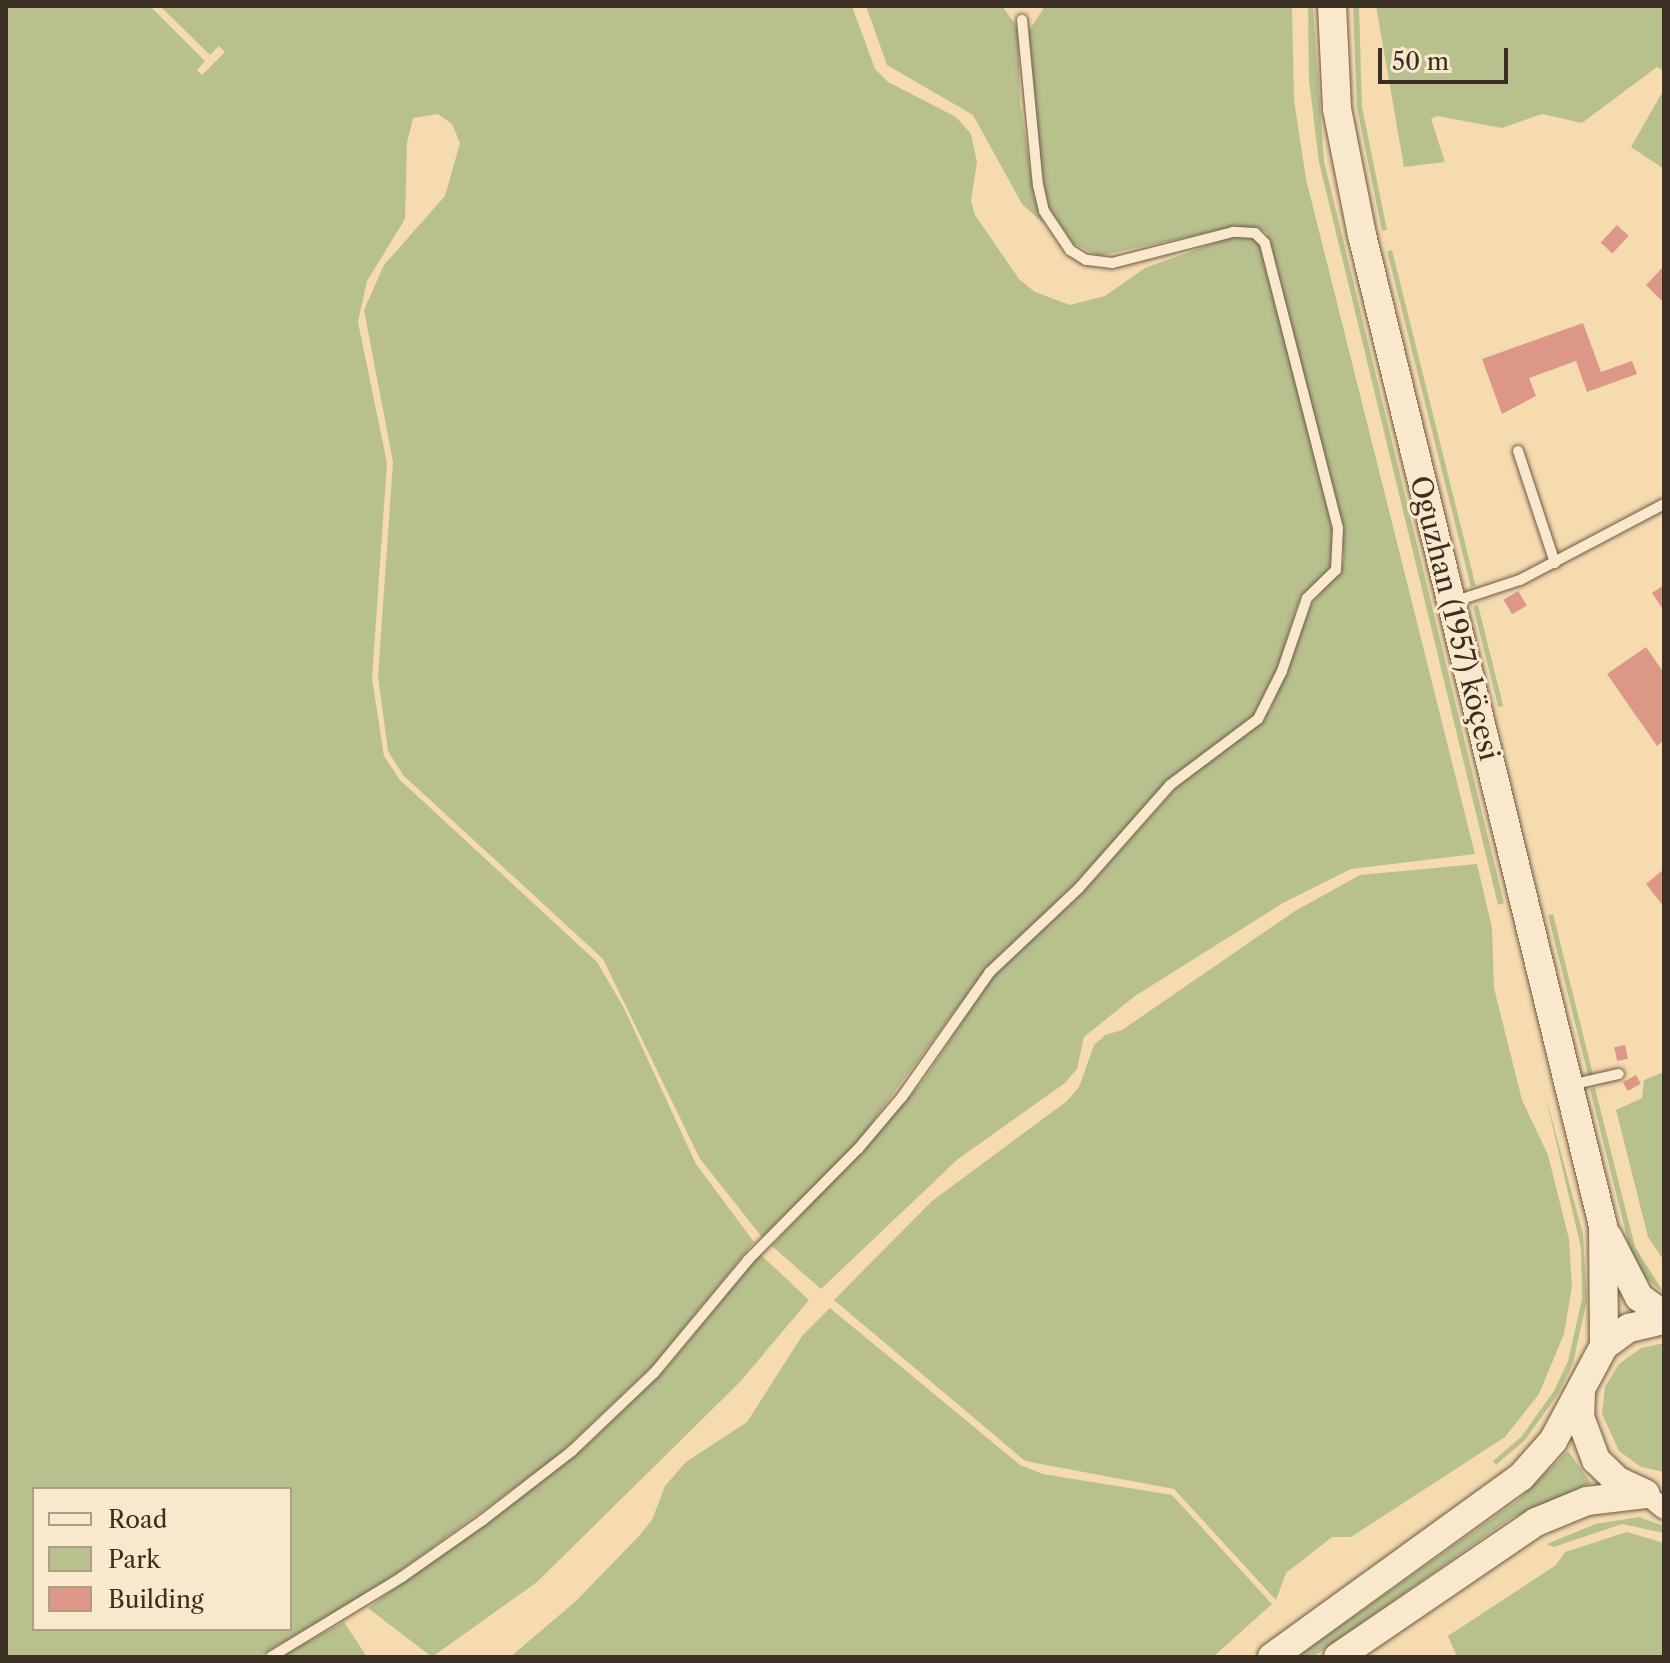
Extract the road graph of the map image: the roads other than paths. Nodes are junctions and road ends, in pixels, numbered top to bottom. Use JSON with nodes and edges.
{"nodes":[{"id":1,"x":1332,"y":6,"type":"edge"},
{"id":2,"x":1022,"y":20,"type":"dead end"},
{"id":3,"x":1518,"y":451,"type":"dead end"},
{"id":4,"x":1664,"y":504,"type":"edge"},
{"id":5,"x":1555,"y":563,"type":"junction"},
{"id":6,"x":1451,"y":603,"type":"junction"},
{"id":7,"x":1619,"y":1074,"type":"dead end"},
{"id":8,"x":1569,"y":1085,"type":"junction"},
{"id":9,"x":1603,"y":1226,"type":"junction"},
{"id":10,"x":1664,"y":1318,"type":"edge"},
{"id":11,"x":1604,"y":1346,"type":"junction"},
{"id":12,"x":1582,"y":1386,"type":"junction"},
{"id":13,"x":1658,"y":1500,"type":"edge"},
{"id":14,"x":271,"y":1657,"type":"edge"},
{"id":15,"x":1272,"y":1657,"type":"edge"},
{"id":16,"x":1338,"y":1657,"type":"edge"}],
"edges":[{"from":1,"to":6,"type":"main road","name":"Oguzhan (1957) köçesi"},
{"from":2,"to":14,"type":"lane"},
{"from":3,"to":5,"type":"lane"},
{"from":4,"to":5,"type":"lane"},
{"from":5,"to":6,"type":"lane"},
{"from":6,"to":8,"type":"main road","name":"Oguzhan (1957) köçesi"},
{"from":7,"to":8,"type":"lane"},
{"from":8,"to":9,"type":"main road","name":"Oguzhan (1957) köçesi"},
{"from":9,"to":10,"type":"main road","name":"Oguzhan (1957) köçesi"},
{"from":9,"to":11,"type":"main road","name":"Oguzhan (1957) köçesi"},
{"from":10,"to":11,"type":"main road"},
{"from":11,"to":12,"type":"main road"},
{"from":12,"to":13,"type":"main road"},
{"from":12,"to":15,"type":"main road"},
{"from":13,"to":16,"type":"main road"}]}
